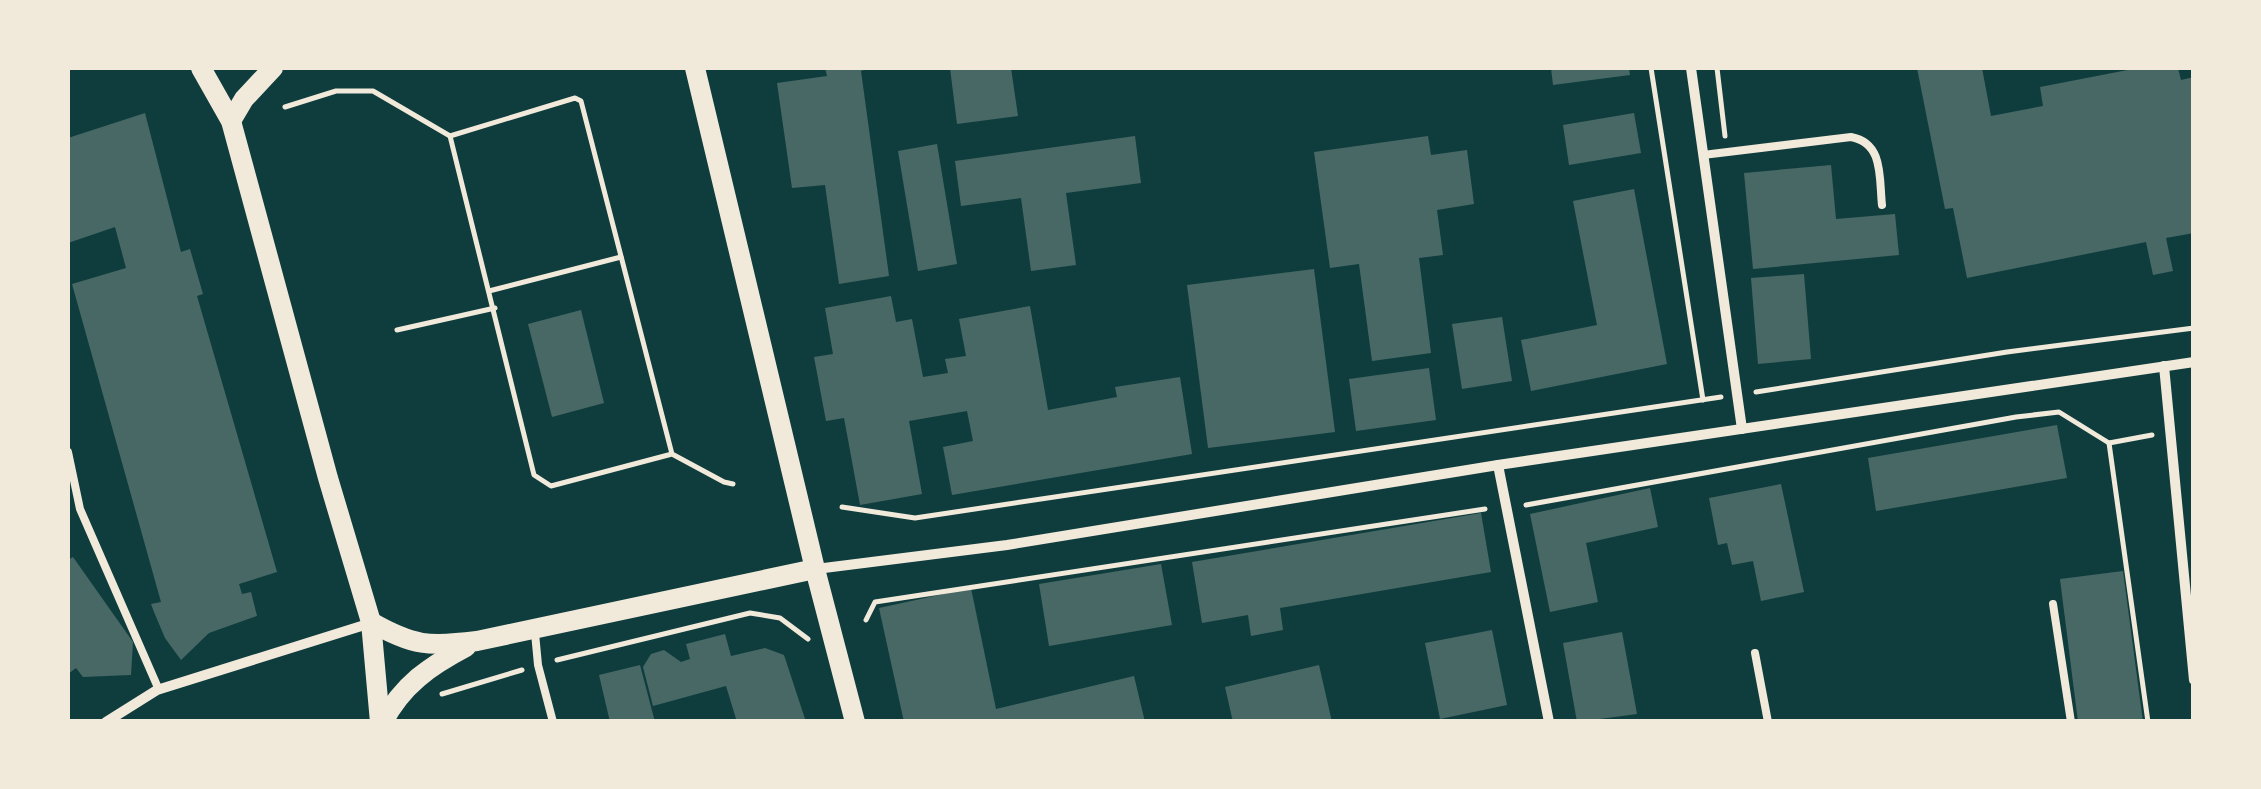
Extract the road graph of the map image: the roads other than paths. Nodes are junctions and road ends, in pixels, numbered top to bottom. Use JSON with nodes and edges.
{"nodes":[{"id":1,"x":200,"y":68,"type":"edge"},
{"id":2,"x":273,"y":68,"type":"edge"},
{"id":3,"x":695,"y":68,"type":"edge"},
{"id":4,"x":1691,"y":68,"type":"edge"},
{"id":5,"x":231,"y":122,"type":"junction"},
{"id":6,"x":1703,"y":155,"type":"junction"},
{"id":7,"x":1882,"y":205,"type":"dead end"},
{"id":8,"x":2194,"y":362,"type":"edge"},
{"id":9,"x":2164,"y":366,"type":"junction"},
{"id":10,"x":1742,"y":429,"type":"junction"},
{"id":11,"x":68,"y":452,"type":"edge"},
{"id":12,"x":1498,"y":464,"type":"junction"},
{"id":13,"x":80,"y":509,"type":"junction"},
{"id":14,"x":68,"y":516,"type":"edge"},
{"id":15,"x":815,"y":569,"type":"junction"},
{"id":16,"x":2053,"y":604,"type":"dead end"},
{"id":17,"x":372,"y":622,"type":"junction"},
{"id":18,"x":534,"y":628,"type":"junction"},
{"id":19,"x":477,"y":641,"type":"junction"},
{"id":20,"x":1755,"y":654,"type":"dead end"},
{"id":21,"x":2194,"y":680,"type":"edge"},
{"id":22,"x":159,"y":690,"type":"junction"},
{"id":23,"x":106,"y":722,"type":"edge"},
{"id":24,"x":382,"y":722,"type":"edge"},
{"id":25,"x":553,"y":722,"type":"edge"},
{"id":26,"x":856,"y":722,"type":"edge"},
{"id":27,"x":1550,"y":722,"type":"edge"},
{"id":28,"x":1768,"y":722,"type":"edge"},
{"id":29,"x":2071,"y":722,"type":"edge"}],
"edges":[{"from":1,"to":5,"type":"main road"},
{"from":2,"to":5,"type":"main road"},
{"from":3,"to":15,"type":"main road"},
{"from":4,"to":6,"type":"street"},
{"from":5,"to":17,"type":"main road"},
{"from":6,"to":7,"type":"lane"},
{"from":6,"to":10,"type":"street"},
{"from":8,"to":9,"type":"street"},
{"from":9,"to":10,"type":"street"},
{"from":9,"to":21,"type":"street"},
{"from":10,"to":12,"type":"street"},
{"from":11,"to":13,"type":"lane"},
{"from":12,"to":15,"type":"street"},
{"from":12,"to":27,"type":"street"},
{"from":13,"to":14,"type":"lane"},
{"from":13,"to":22,"type":"lane"},
{"from":15,"to":18,"type":"main road"},
{"from":15,"to":26,"type":"main road"},
{"from":16,"to":29,"type":"lane"},
{"from":17,"to":19,"type":"main road"},
{"from":17,"to":22,"type":"street"},
{"from":17,"to":24,"type":"main road"},
{"from":18,"to":19,"type":"main road"},
{"from":18,"to":25,"type":"lane"},
{"from":19,"to":24,"type":"main road"},
{"from":20,"to":28,"type":"lane"},
{"from":22,"to":23,"type":"street"}]}
